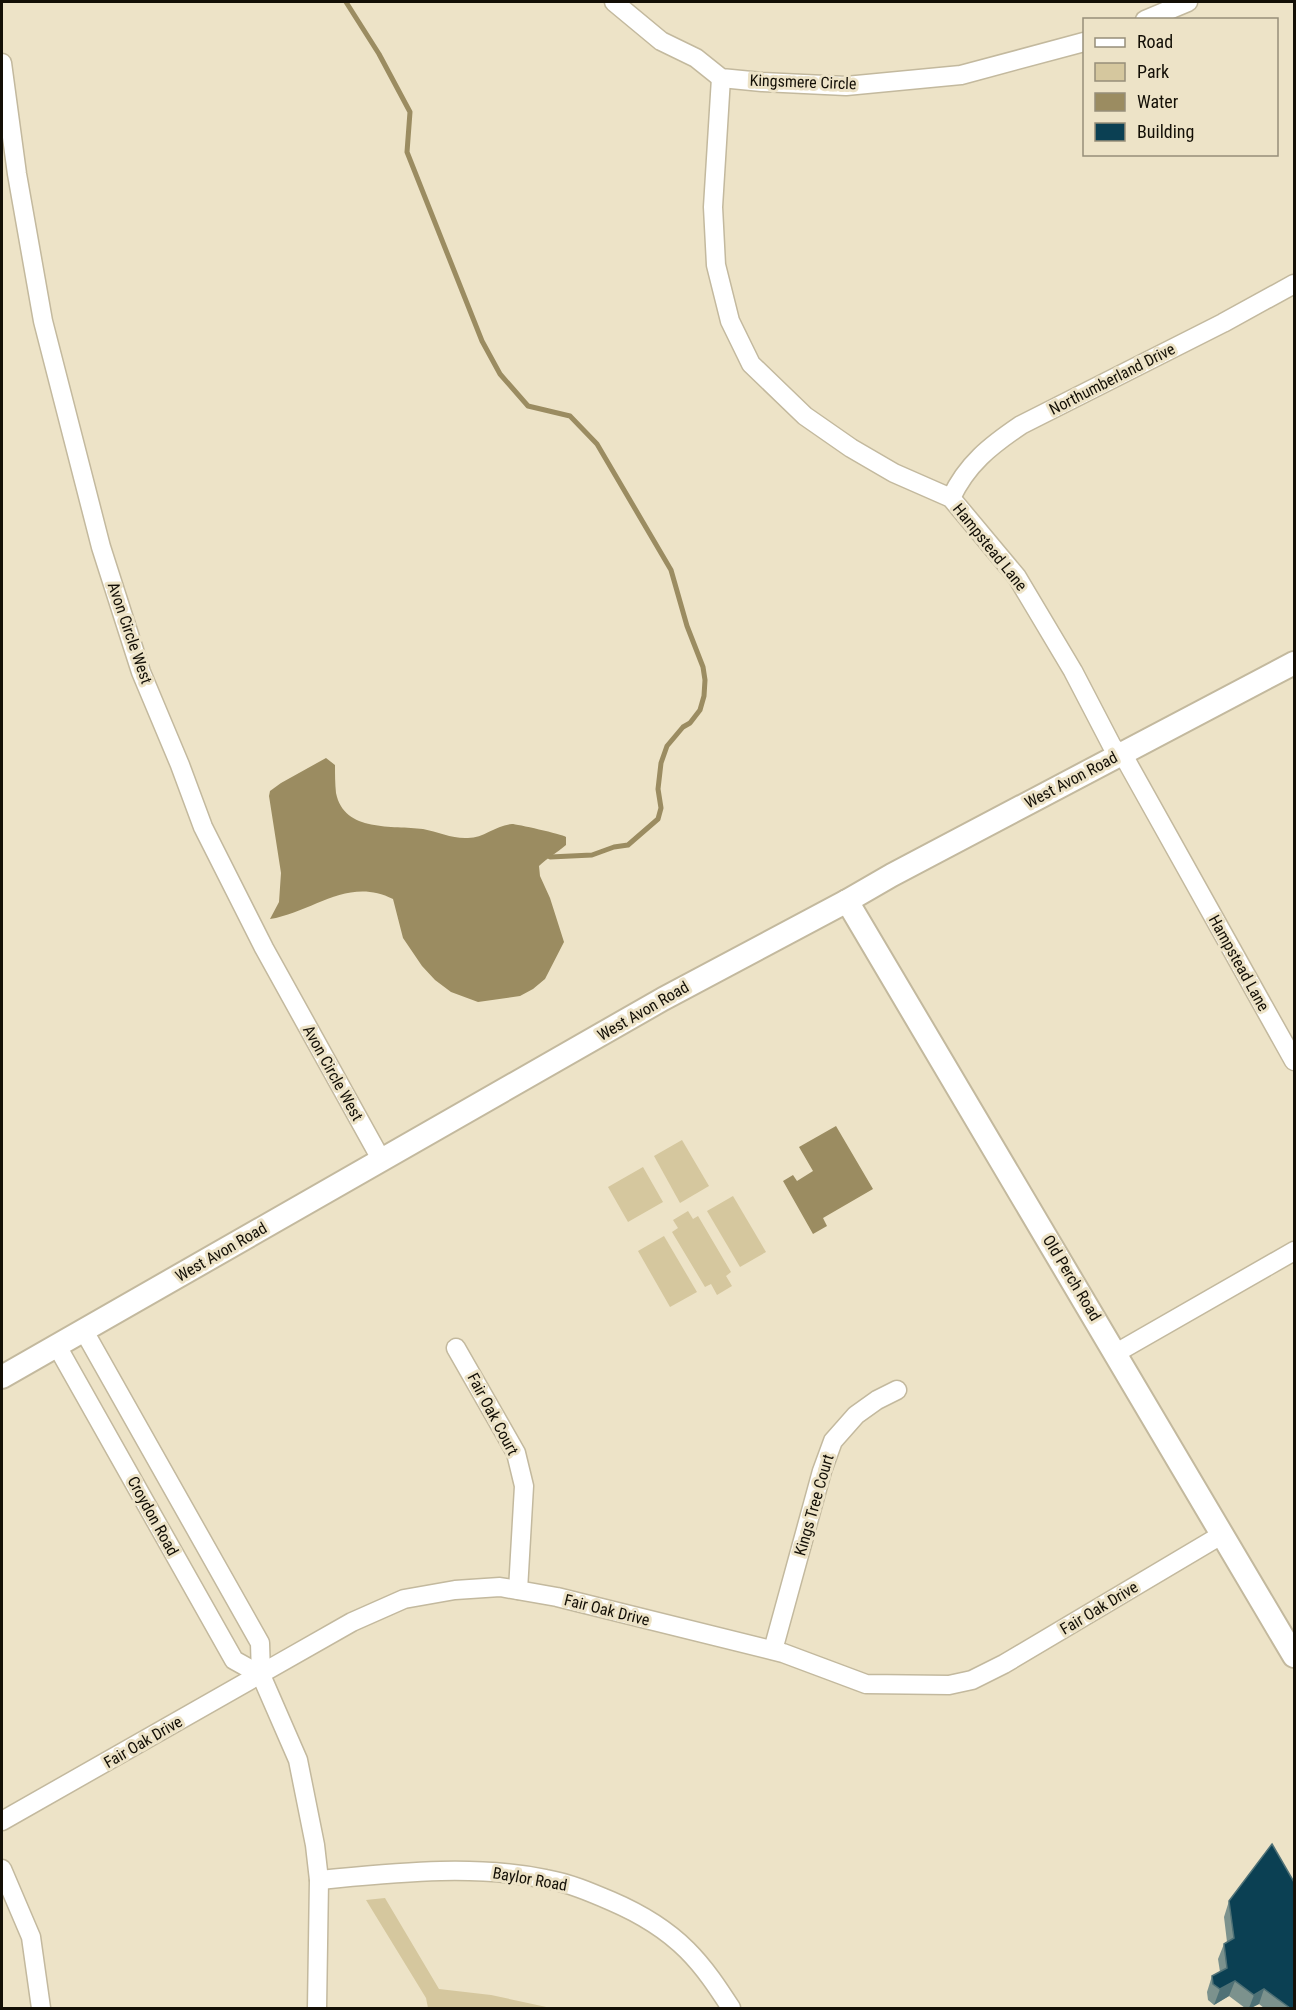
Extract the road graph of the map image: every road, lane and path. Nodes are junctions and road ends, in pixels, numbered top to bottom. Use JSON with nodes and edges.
{"nodes":[{"id":1,"x":614,"y":2,"type":"edge"},
{"id":2,"x":1188,"y":2,"type":"edge"},
{"id":3,"x":1150,"y":18,"type":"edge"},
{"id":4,"x":1083,"y":42,"type":"edge"},
{"id":5,"x":2,"y":63,"type":"edge"},
{"id":6,"x":721,"y":78,"type":"junction"},
{"id":7,"x":1294,"y":284,"type":"edge"},
{"id":8,"x":951,"y":498,"type":"junction"},
{"id":9,"x":1294,"y":663,"type":"edge"},
{"id":10,"x":1119,"y":755,"type":"junction"},
{"id":11,"x":848,"y":901,"type":"junction"},
{"id":12,"x":1294,"y":1061,"type":"edge"},
{"id":13,"x":382,"y":1161,"type":"junction"},
{"id":14,"x":1294,"y":1251,"type":"edge"},
{"id":15,"x":84,"y":1331,"type":"junction"},
{"id":16,"x":57,"y":1346,"type":"junction"},
{"id":17,"x":456,"y":1348,"type":"dead end"},
{"id":18,"x":1116,"y":1353,"type":"junction"},
{"id":19,"x":2,"y":1377,"type":"edge"},
{"id":20,"x":897,"y":1390,"type":"dead end"},
{"id":21,"x":1223,"y":1534,"type":"junction"},
{"id":22,"x":518,"y":1590,"type":"junction"},
{"id":23,"x":773,"y":1650,"type":"junction"},
{"id":24,"x":1294,"y":1656,"type":"edge"},
{"id":25,"x":261,"y":1675,"type":"junction"},
{"id":26,"x":2,"y":1821,"type":"edge"},
{"id":27,"x":2,"y":1869,"type":"edge"},
{"id":28,"x":319,"y":1880,"type":"junction"},
{"id":29,"x":41,"y":2008,"type":"edge"},
{"id":30,"x":317,"y":2008,"type":"edge"},
{"id":31,"x":731,"y":2008,"type":"edge"}],
"edges":[{"from":1,"to":6,"type":"street"},
{"from":2,"to":3,"type":"street"},
{"from":4,"to":6,"type":"street","name":"Kingsmere Circle"},
{"from":5,"to":13,"type":"street","name":"Avon Circle West"},
{"from":6,"to":8,"type":"street","name":"Hampstead Lane"},
{"from":7,"to":8,"type":"street","name":"Northumberland Drive"},
{"from":8,"to":10,"type":"street","name":"Hampstead Lane"},
{"from":9,"to":10,"type":"street","name":"West Avon Road"},
{"from":10,"to":11,"type":"street","name":"West Avon Road"},
{"from":10,"to":12,"type":"street","name":"Hampstead Lane"},
{"from":11,"to":13,"type":"street","name":"West Avon Road"},
{"from":11,"to":18,"type":"street","name":"Old Perch Road"},
{"from":13,"to":15,"type":"street","name":"West Avon Road"},
{"from":14,"to":18,"type":"street"},
{"from":15,"to":16,"type":"street","name":"West Avon Road"},
{"from":15,"to":25,"type":"street","name":"Croydon Road"},
{"from":16,"to":19,"type":"street","name":"West Avon Road"},
{"from":16,"to":25,"type":"street","name":"Croydon Road"},
{"from":17,"to":22,"type":"street","name":"Fair Oak Court"},
{"from":18,"to":21,"type":"street","name":"Old Perch Road"},
{"from":20,"to":23,"type":"street","name":"Kings Tree Court"},
{"from":21,"to":23,"type":"street","name":"Fair Oak Drive"},
{"from":21,"to":24,"type":"street","name":"Old Perch Road"},
{"from":22,"to":23,"type":"street","name":"Fair Oak Drive"},
{"from":22,"to":25,"type":"street","name":"Fair Oak Drive"},
{"from":25,"to":26,"type":"street","name":"Fair Oak Drive"},
{"from":25,"to":28,"type":"street","name":"Croydon Road"},
{"from":27,"to":29,"type":"street"},
{"from":28,"to":30,"type":"street","name":"Croydon Road"},
{"from":28,"to":31,"type":"street","name":"Baylor Road"}]}
